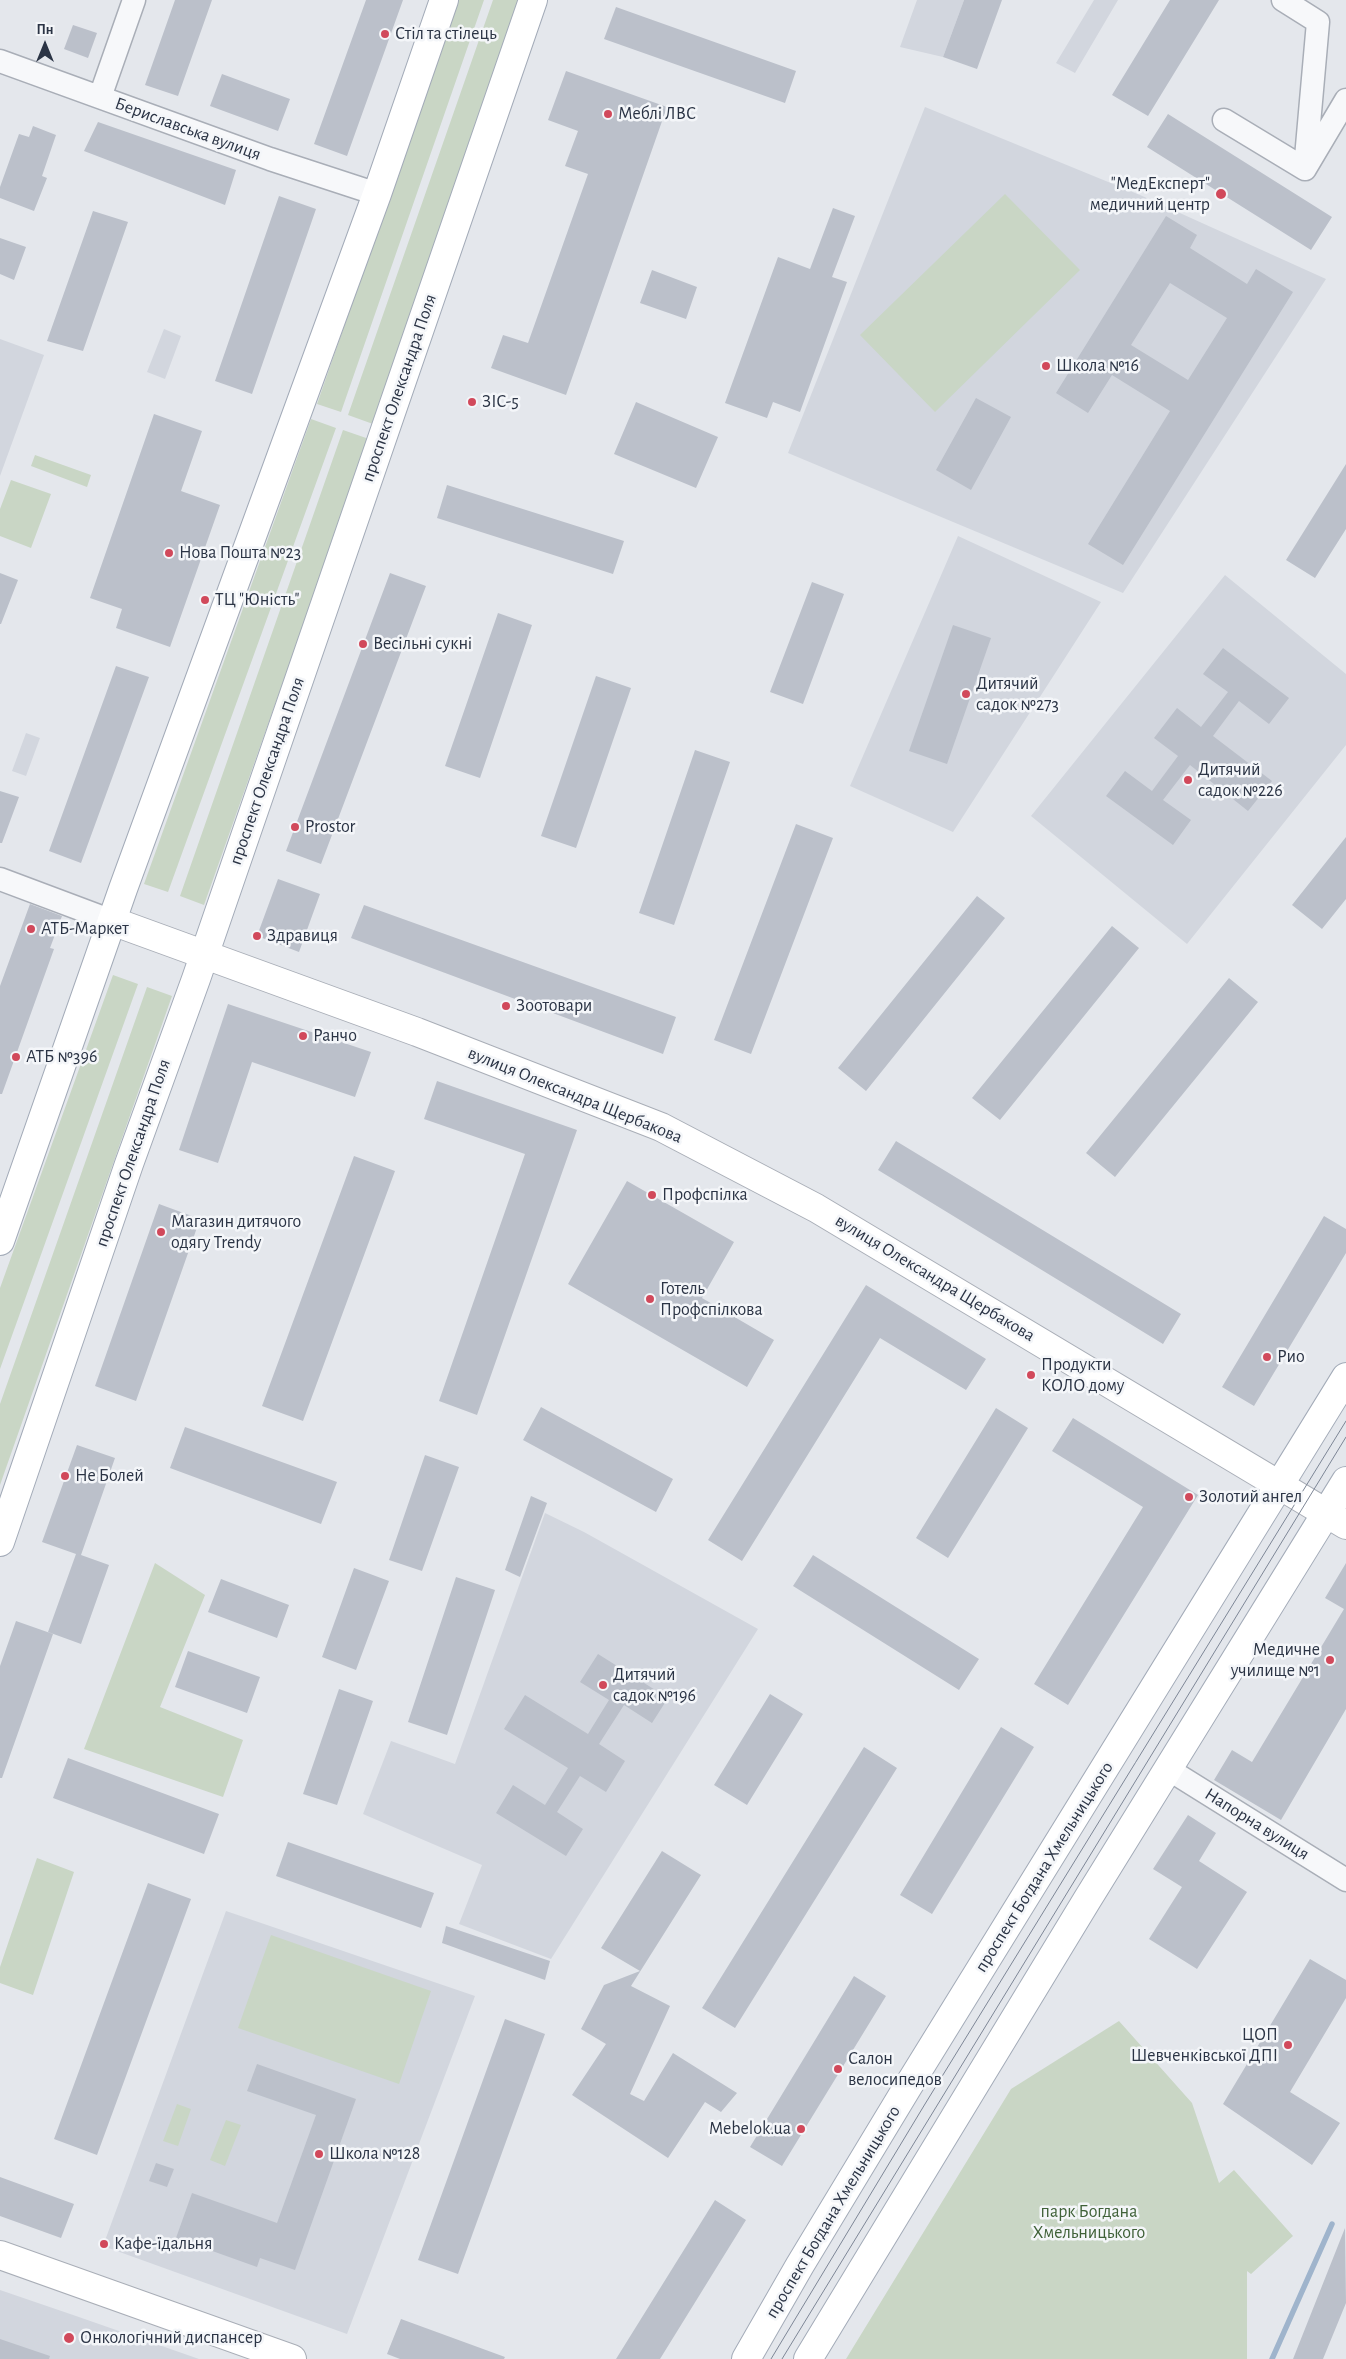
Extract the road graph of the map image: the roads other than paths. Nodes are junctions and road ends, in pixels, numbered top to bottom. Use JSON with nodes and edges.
{"nodes":[{"id":1,"x":134,"y":0,"type":"edge"},
{"id":2,"x":444,"y":0,"type":"edge"},
{"id":3,"x":533,"y":0,"type":"edge"},
{"id":4,"x":1283,"y":0,"type":"edge"},
{"id":5,"x":0,"y":61,"type":"edge"},
{"id":6,"x":100,"y":97,"type":"junction"},
{"id":7,"x":1346,"y":100,"type":"edge"},
{"id":8,"x":1224,"y":120,"type":"dead end"},
{"id":9,"x":1305,"y":169,"type":"junction"},
{"id":10,"x":377,"y":194,"type":"junction"},
{"id":11,"x":0,"y":879,"type":"edge"},
{"id":12,"x":112,"y":921,"type":"junction"},
{"id":13,"x":205,"y":953,"type":"junction"},
{"id":14,"x":0,"y":1242,"type":"edge"},
{"id":15,"x":1346,"y":1377,"type":"edge"},
{"id":16,"x":1346,"y":1481,"type":"edge"},
{"id":17,"x":1279,"y":1487,"type":"junction"},
{"id":18,"x":1336,"y":1520,"type":"edge"},
{"id":19,"x":0,"y":1542,"type":"edge"},
{"id":20,"x":1168,"y":1769,"type":"junction"},
{"id":21,"x":1346,"y":1880,"type":"edge"},
{"id":22,"x":0,"y":2255,"type":"edge"},
{"id":23,"x":292,"y":2359,"type":"edge"},
{"id":24,"x":746,"y":2359,"type":"edge"},
{"id":25,"x":808,"y":2359,"type":"edge"}],
"edges":[{"from":1,"to":6,"type":"street"},
{"from":2,"to":10,"type":"main road"},
{"from":3,"to":13,"type":"main road","name":"проспект Олександра Поля"},
{"from":4,"to":9,"type":"street"},
{"from":5,"to":6,"type":"street","name":"Бериславська вулиця"},
{"from":6,"to":10,"type":"street","name":"Бериславська вулиця"},
{"from":7,"to":9,"type":"street"},
{"from":8,"to":9,"type":"street"},
{"from":10,"to":12,"type":"main road"},
{"from":11,"to":12,"type":"street","name":"вулиця Олександра Щербакова"},
{"from":12,"to":13,"type":"main road","name":"вулиця Олександра Щербакова"},
{"from":12,"to":14,"type":"main road"},
{"from":13,"to":17,"type":"main road","name":"вулиця Олександра Щербакова"},
{"from":13,"to":19,"type":"main road","name":"проспект Олександра Поля"},
{"from":15,"to":17,"type":"main road","name":"проспект Богдана Хмельницького"},
{"from":16,"to":18,"type":"main road"},
{"from":17,"to":18,"type":"main road","name":"вулиця Олександра Щербакова"},
{"from":17,"to":24,"type":"main road","name":"проспект Богдана Хмельницького"},
{"from":18,"to":20,"type":"main road"},
{"from":20,"to":21,"type":"street","name":"Напорна вулиця"},
{"from":20,"to":25,"type":"main road"},
{"from":22,"to":23,"type":"main road"}]}
